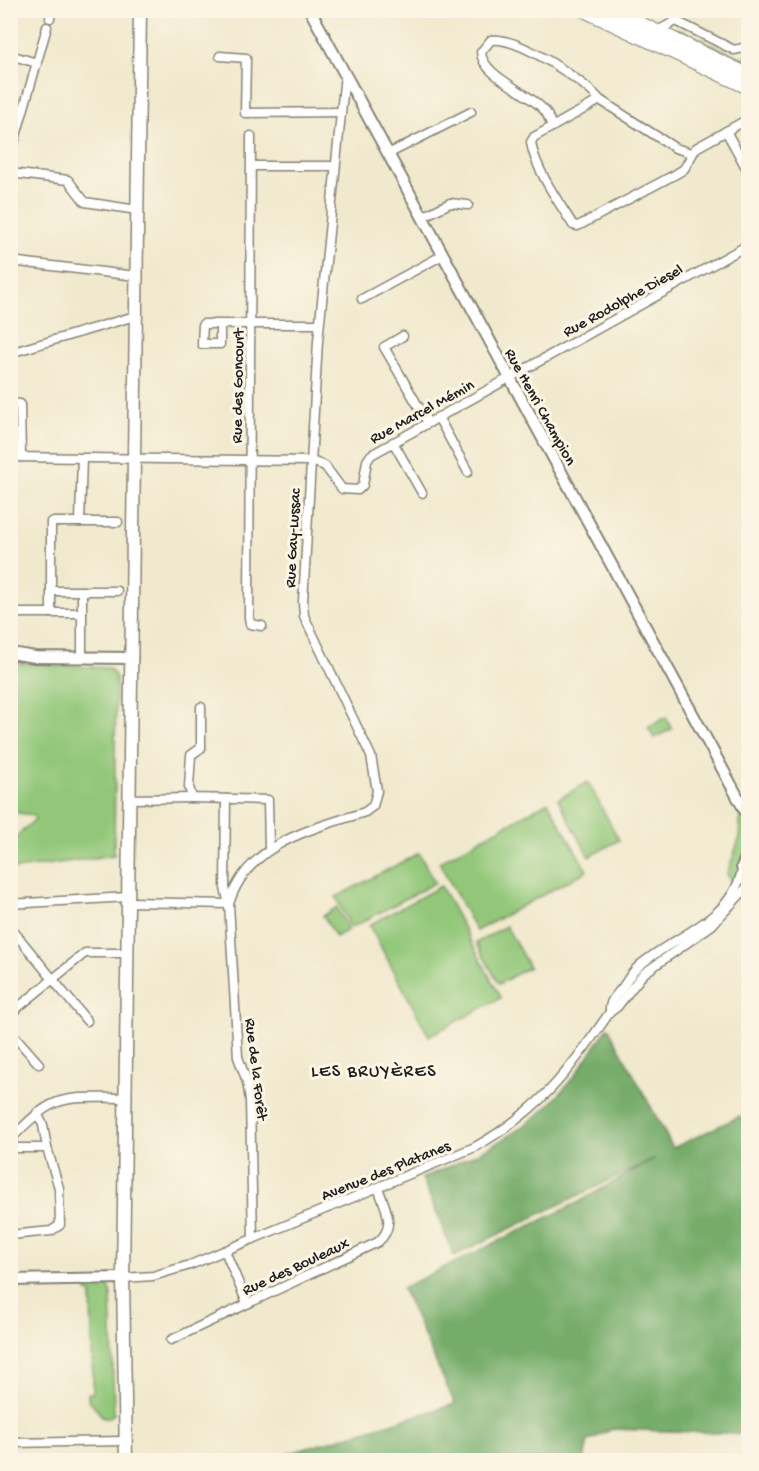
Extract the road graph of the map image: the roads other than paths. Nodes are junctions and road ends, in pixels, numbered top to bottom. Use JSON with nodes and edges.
{"nodes":[{"id":1,"x":140,"y":10,"type":"edge"},
{"id":2,"x":310,"y":10,"type":"edge"},
{"id":3,"x":584,"y":10,"type":"edge"},
{"id":4,"x":610,"y":10,"type":"edge"},
{"id":5,"x":677,"y":10,"type":"edge"},
{"id":6,"x":50,"y":18,"type":"edge"},
{"id":7,"x":676,"y":21,"type":"junction"},
{"id":8,"x":657,"y":32,"type":"junction"},
{"id":9,"x":747,"y":49,"type":"edge"},
{"id":10,"x":10,"y":56,"type":"edge"},
{"id":11,"x":220,"y":56,"type":"dead end"},
{"id":12,"x":37,"y":63,"type":"junction"},
{"id":13,"x":345,"y":74,"type":"junction"},
{"id":14,"x":748,"y":75,"type":"edge"},
{"id":15,"x":748,"y":87,"type":"edge"},
{"id":16,"x":600,"y":100,"type":"junction"},
{"id":17,"x":340,"y":112,"type":"junction"},
{"id":18,"x":471,"y":112,"type":"dead end"},
{"id":19,"x":748,"y":118,"type":"edge"},
{"id":20,"x":552,"y":127,"type":"junction"},
{"id":21,"x":726,"y":130,"type":"junction"},
{"id":22,"x":251,"y":136,"type":"dead end"},
{"id":23,"x":691,"y":153,"type":"junction"},
{"id":24,"x":388,"y":154,"type":"junction"},
{"id":25,"x":10,"y":157,"type":"edge"},
{"id":26,"x":253,"y":166,"type":"junction"},
{"id":27,"x":335,"y":166,"type":"junction"},
{"id":28,"x":748,"y":171,"type":"edge"},
{"id":29,"x":10,"y":173,"type":"edge"},
{"id":30,"x":468,"y":205,"type":"dead end"},
{"id":31,"x":137,"y":210,"type":"junction"},
{"id":32,"x":422,"y":217,"type":"junction"},
{"id":33,"x":748,"y":245,"type":"edge"},
{"id":34,"x":443,"y":255,"type":"junction"},
{"id":35,"x":10,"y":261,"type":"edge"},
{"id":36,"x":136,"y":276,"type":"junction"},
{"id":37,"x":362,"y":299,"type":"dead end"},
{"id":38,"x":135,"y":316,"type":"junction"},
{"id":39,"x":220,"y":324,"type":"dead end"},
{"id":40,"x":252,"y":324,"type":"junction"},
{"id":41,"x":319,"y":324,"type":"junction"},
{"id":42,"x":403,"y":336,"type":"dead end"},
{"id":43,"x":10,"y":353,"type":"edge"},
{"id":44,"x":510,"y":378,"type":"junction"},
{"id":45,"x":10,"y":403,"type":"edge"},
{"id":46,"x":438,"y":417,"type":"junction"},
{"id":47,"x":428,"y":423,"type":"junction"},
{"id":48,"x":393,"y":442,"type":"junction"},
{"id":49,"x":10,"y":457,"type":"edge"},
{"id":50,"x":21,"y":457,"type":"junction"},
{"id":51,"x":82,"y":458,"type":"junction"},
{"id":52,"x":134,"y":458,"type":"junction"},
{"id":53,"x":250,"y":460,"type":"junction"},
{"id":54,"x":311,"y":461,"type":"junction"},
{"id":55,"x":468,"y":471,"type":"dead end"},
{"id":56,"x":422,"y":493,"type":"dead end"},
{"id":57,"x":80,"y":522,"type":"junction"},
{"id":58,"x":118,"y":522,"type":"dead end"},
{"id":59,"x":51,"y":591,"type":"junction"},
{"id":60,"x":82,"y":591,"type":"junction"},
{"id":61,"x":117,"y":591,"type":"dead end"},
{"id":62,"x":19,"y":613,"type":"dead end"},
{"id":63,"x":51,"y":613,"type":"junction"},
{"id":64,"x":82,"y":613,"type":"junction"},
{"id":65,"x":262,"y":626,"type":"dead end"},
{"id":66,"x":10,"y":653,"type":"edge"},
{"id":67,"x":82,"y":658,"type":"junction"},
{"id":68,"x":132,"y":658,"type":"junction"},
{"id":69,"x":201,"y":707,"type":"dead end"},
{"id":70,"x":192,"y":798,"type":"junction"},
{"id":71,"x":130,"y":799,"type":"junction"},
{"id":72,"x":226,"y":799,"type":"junction"},
{"id":73,"x":748,"y":816,"type":"edge"},
{"id":74,"x":269,"y":848,"type":"junction"},
{"id":75,"x":748,"y":853,"type":"edge"},
{"id":76,"x":745,"y":874,"type":"edge"},
{"id":77,"x":748,"y":886,"type":"edge"},
{"id":78,"x":128,"y":900,"type":"junction"},
{"id":79,"x":10,"y":904,"type":"edge"},
{"id":80,"x":229,"y":904,"type":"junction"},
{"id":81,"x":10,"y":927,"type":"edge"},
{"id":82,"x":128,"y":953,"type":"junction"},
{"id":83,"x":52,"y":979,"type":"junction"},
{"id":84,"x":610,"y":1012,"type":"junction"},
{"id":85,"x":10,"y":1014,"type":"edge"},
{"id":86,"x":87,"y":1021,"type":"dead end"},
{"id":87,"x":10,"y":1031,"type":"edge"},
{"id":88,"x":39,"y":1064,"type":"dead end"},
{"id":89,"x":126,"y":1098,"type":"junction"},
{"id":90,"x":37,"y":1113,"type":"junction"},
{"id":91,"x":10,"y":1140,"type":"edge"},
{"id":92,"x":10,"y":1145,"type":"edge"},
{"id":93,"x":47,"y":1148,"type":"junction"},
{"id":94,"x":378,"y":1188,"type":"junction"},
{"id":95,"x":10,"y":1235,"type":"edge"},
{"id":96,"x":253,"y":1239,"type":"junction"},
{"id":97,"x":225,"y":1251,"type":"junction"},
{"id":98,"x":123,"y":1278,"type":"junction"},
{"id":99,"x":10,"y":1280,"type":"edge"},
{"id":100,"x":247,"y":1303,"type":"junction"},
{"id":101,"x":171,"y":1340,"type":"dead end"},
{"id":102,"x":125,"y":1441,"type":"junction"},
{"id":103,"x":10,"y":1443,"type":"edge"},
{"id":104,"x":126,"y":1461,"type":"edge"}],
"edges":[{"from":1,"to":31,"type":"main road"},
{"from":2,"to":13,"type":"street","name":"Rue Henri Champion"},
{"from":3,"to":15,"type":"main road"},
{"from":4,"to":8,"type":"main road"},
{"from":5,"to":7,"type":"street"},
{"from":6,"to":12,"type":"street"},
{"from":7,"to":8,"type":"street"},
{"from":7,"to":9,"type":"street"},
{"from":8,"to":14,"type":"main road"},
{"from":10,"to":12,"type":"street"},
{"from":11,"to":17,"type":"street"},
{"from":12,"to":25,"type":"street"},
{"from":13,"to":17,"type":"street","name":"Rue Gay-Lussac"},
{"from":13,"to":24,"type":"street","name":"Rue Henri Champion"},
{"from":16,"to":20,"type":"street"},
{"from":16,"to":20,"type":"street"},
{"from":16,"to":23,"type":"street"},
{"from":17,"to":27,"type":"street","name":"Rue Gay-Lussac"},
{"from":18,"to":24,"type":"street"},
{"from":19,"to":21,"type":"street"},
{"from":20,"to":23,"type":"street"},
{"from":21,"to":23,"type":"street"},
{"from":21,"to":28,"type":"street"},
{"from":22,"to":26,"type":"street","name":"Rue des Goncourt"},
{"from":24,"to":32,"type":"street","name":"Rue Henri Champion"},
{"from":26,"to":27,"type":"street"},
{"from":26,"to":40,"type":"street","name":"Rue des Goncourt"},
{"from":27,"to":41,"type":"street","name":"Rue Gay-Lussac"},
{"from":29,"to":31,"type":"street"},
{"from":30,"to":32,"type":"street"},
{"from":31,"to":36,"type":"main road"},
{"from":32,"to":34,"type":"street","name":"Rue Henri Champion"},
{"from":33,"to":44,"type":"street","name":"Rue Rodolphe Diesel"},
{"from":34,"to":37,"type":"street"},
{"from":34,"to":44,"type":"street","name":"Rue Henri Champion"},
{"from":35,"to":36,"type":"street"},
{"from":36,"to":38,"type":"main road"},
{"from":38,"to":43,"type":"street"},
{"from":38,"to":52,"type":"main road"},
{"from":39,"to":40,"type":"street"},
{"from":40,"to":41,"type":"street"},
{"from":40,"to":53,"type":"street","name":"Rue des Goncourt"},
{"from":41,"to":54,"type":"street","name":"Rue Gay-Lussac"},
{"from":42,"to":47,"type":"street"},
{"from":44,"to":46,"type":"street","name":"Rue Marcel Mémin"},
{"from":44,"to":73,"type":"street","name":"Rue Henri Champion"},
{"from":45,"to":50,"type":"street"},
{"from":46,"to":47,"type":"street","name":"Rue Marcel Mémin"},
{"from":46,"to":55,"type":"street"},
{"from":47,"to":48,"type":"street","name":"Rue Marcel Mémin"},
{"from":48,"to":54,"type":"street","name":"Rue Marcel Mémin"},
{"from":48,"to":56,"type":"street"},
{"from":49,"to":50,"type":"street"},
{"from":50,"to":51,"type":"street"},
{"from":51,"to":52,"type":"street"},
{"from":51,"to":57,"type":"street"},
{"from":52,"to":53,"type":"street"},
{"from":52,"to":68,"type":"main road"},
{"from":53,"to":54,"type":"street"},
{"from":53,"to":65,"type":"street","name":"Rue des Goncourt"},
{"from":54,"to":74,"type":"street","name":"Rue Gay-Lussac"},
{"from":57,"to":58,"type":"street"},
{"from":57,"to":59,"type":"street"},
{"from":59,"to":60,"type":"street"},
{"from":59,"to":63,"type":"street"},
{"from":60,"to":61,"type":"street"},
{"from":60,"to":64,"type":"street"},
{"from":62,"to":63,"type":"street"},
{"from":63,"to":64,"type":"street"},
{"from":64,"to":67,"type":"street"},
{"from":66,"to":67,"type":"street"},
{"from":67,"to":68,"type":"street"},
{"from":68,"to":71,"type":"main road"},
{"from":69,"to":70,"type":"street"},
{"from":70,"to":71,"type":"street"},
{"from":70,"to":72,"type":"street"},
{"from":71,"to":78,"type":"main road"},
{"from":72,"to":74,"type":"street"},
{"from":72,"to":80,"type":"street","name":"Rue de la Forêt"},
{"from":74,"to":80,"type":"street","name":"Rue Gay-Lussac"},
{"from":75,"to":76,"type":"street"},
{"from":76,"to":84,"type":"street","name":"Avenue des Platanes"},
{"from":77,"to":84,"type":"street","name":"Avenue des Platanes"},
{"from":78,"to":79,"type":"street"},
{"from":78,"to":80,"type":"street"},
{"from":78,"to":82,"type":"main road"},
{"from":80,"to":96,"type":"street","name":"Rue de la Forêt"},
{"from":81,"to":83,"type":"street"},
{"from":82,"to":83,"type":"street"},
{"from":82,"to":89,"type":"main road"},
{"from":83,"to":85,"type":"street"},
{"from":83,"to":86,"type":"street"},
{"from":84,"to":94,"type":"street","name":"Avenue des Platanes"},
{"from":87,"to":88,"type":"street"},
{"from":89,"to":90,"type":"street"},
{"from":89,"to":98,"type":"main road"},
{"from":90,"to":91,"type":"street"},
{"from":90,"to":93,"type":"street"},
{"from":92,"to":93,"type":"street"},
{"from":93,"to":95,"type":"street"},
{"from":94,"to":96,"type":"street","name":"Avenue des Platanes"},
{"from":94,"to":100,"type":"street","name":"Rue des Bouleaux"},
{"from":96,"to":97,"type":"street","name":"Avenue des Platanes"},
{"from":97,"to":98,"type":"street","name":"Avenue des Platanes"},
{"from":97,"to":100,"type":"street"},
{"from":98,"to":99,"type":"street"},
{"from":98,"to":102,"type":"main road"},
{"from":100,"to":101,"type":"street","name":"Rue des Bouleaux"},
{"from":102,"to":103,"type":"street"},
{"from":102,"to":104,"type":"main road"}]}
